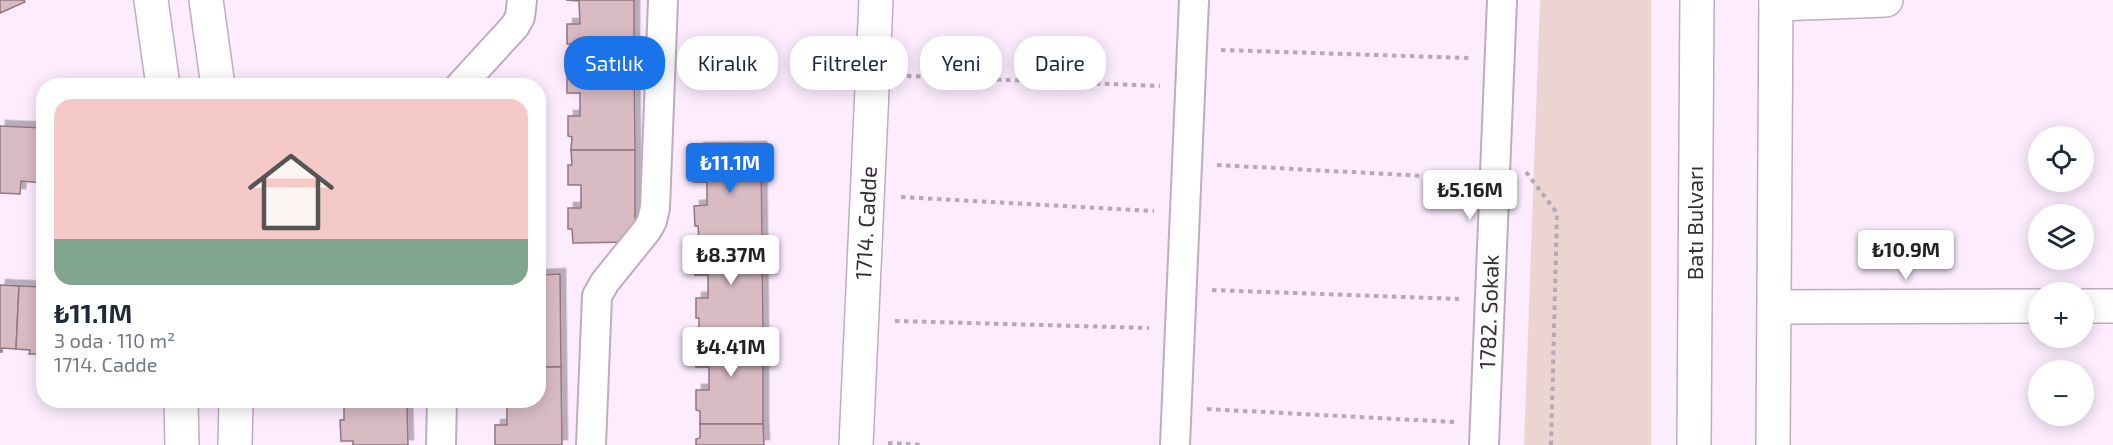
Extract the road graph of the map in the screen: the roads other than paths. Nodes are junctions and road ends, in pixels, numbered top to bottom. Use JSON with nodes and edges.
{"nodes":[{"id":1,"x":151,"y":0,"type":"edge"},
{"id":2,"x":206,"y":0,"type":"edge"},
{"id":3,"x":522,"y":0,"type":"edge"},
{"id":4,"x":663,"y":0,"type":"edge"},
{"id":5,"x":876,"y":0,"type":"edge"},
{"id":6,"x":1194,"y":0,"type":"edge"},
{"id":7,"x":1502,"y":0,"type":"edge"},
{"id":8,"x":1697,"y":0,"type":"edge"},
{"id":9,"x":1886,"y":0,"type":"edge"},
{"id":10,"x":1776,"y":2,"type":"edge"},
{"id":11,"x":162,"y":78,"type":"edge"},
{"id":12,"x":217,"y":78,"type":"edge"},
{"id":13,"x":467,"y":78,"type":"edge"},
{"id":14,"x":2028,"y":306,"type":"edge"},
{"id":15,"x":2094,"y":306,"type":"edge"},
{"id":16,"x":2113,"y":306,"type":"edge"},
{"id":17,"x":1774,"y":307,"type":"junction"},
{"id":18,"x":181,"y":408,"type":"edge"},
{"id":19,"x":236,"y":408,"type":"edge"},
{"id":20,"x":442,"y":408,"type":"edge"},
{"id":21,"x":1485,"y":435,"type":"edge"},
{"id":22,"x":182,"y":445,"type":"edge"},
{"id":23,"x":235,"y":445,"type":"edge"},
{"id":24,"x":441,"y":445,"type":"edge"},
{"id":25,"x":591,"y":445,"type":"edge"},
{"id":26,"x":856,"y":445,"type":"edge"},
{"id":27,"x":1175,"y":445,"type":"edge"},
{"id":28,"x":1694,"y":445,"type":"edge"},
{"id":29,"x":1773,"y":445,"type":"edge"}],
"edges":[{"from":1,"to":11,"type":"main road"},
{"from":2,"to":12,"type":"main road"},
{"from":3,"to":13,"type":"street"},
{"from":4,"to":25,"type":"street"},
{"from":5,"to":26,"type":"main road","name":"1714. Cadde"},
{"from":6,"to":27,"type":"street"},
{"from":7,"to":21,"type":"street","name":"1782. Sokak"},
{"from":8,"to":28,"type":"main road","name":"Batı Bulvarı"},
{"from":9,"to":10,"type":"main road"},
{"from":10,"to":17,"type":"main road"},
{"from":14,"to":17,"type":"main road"},
{"from":15,"to":16,"type":"main road"},
{"from":17,"to":29,"type":"main road"},
{"from":18,"to":22,"type":"main road"},
{"from":19,"to":23,"type":"main road"},
{"from":20,"to":24,"type":"street"}]}
